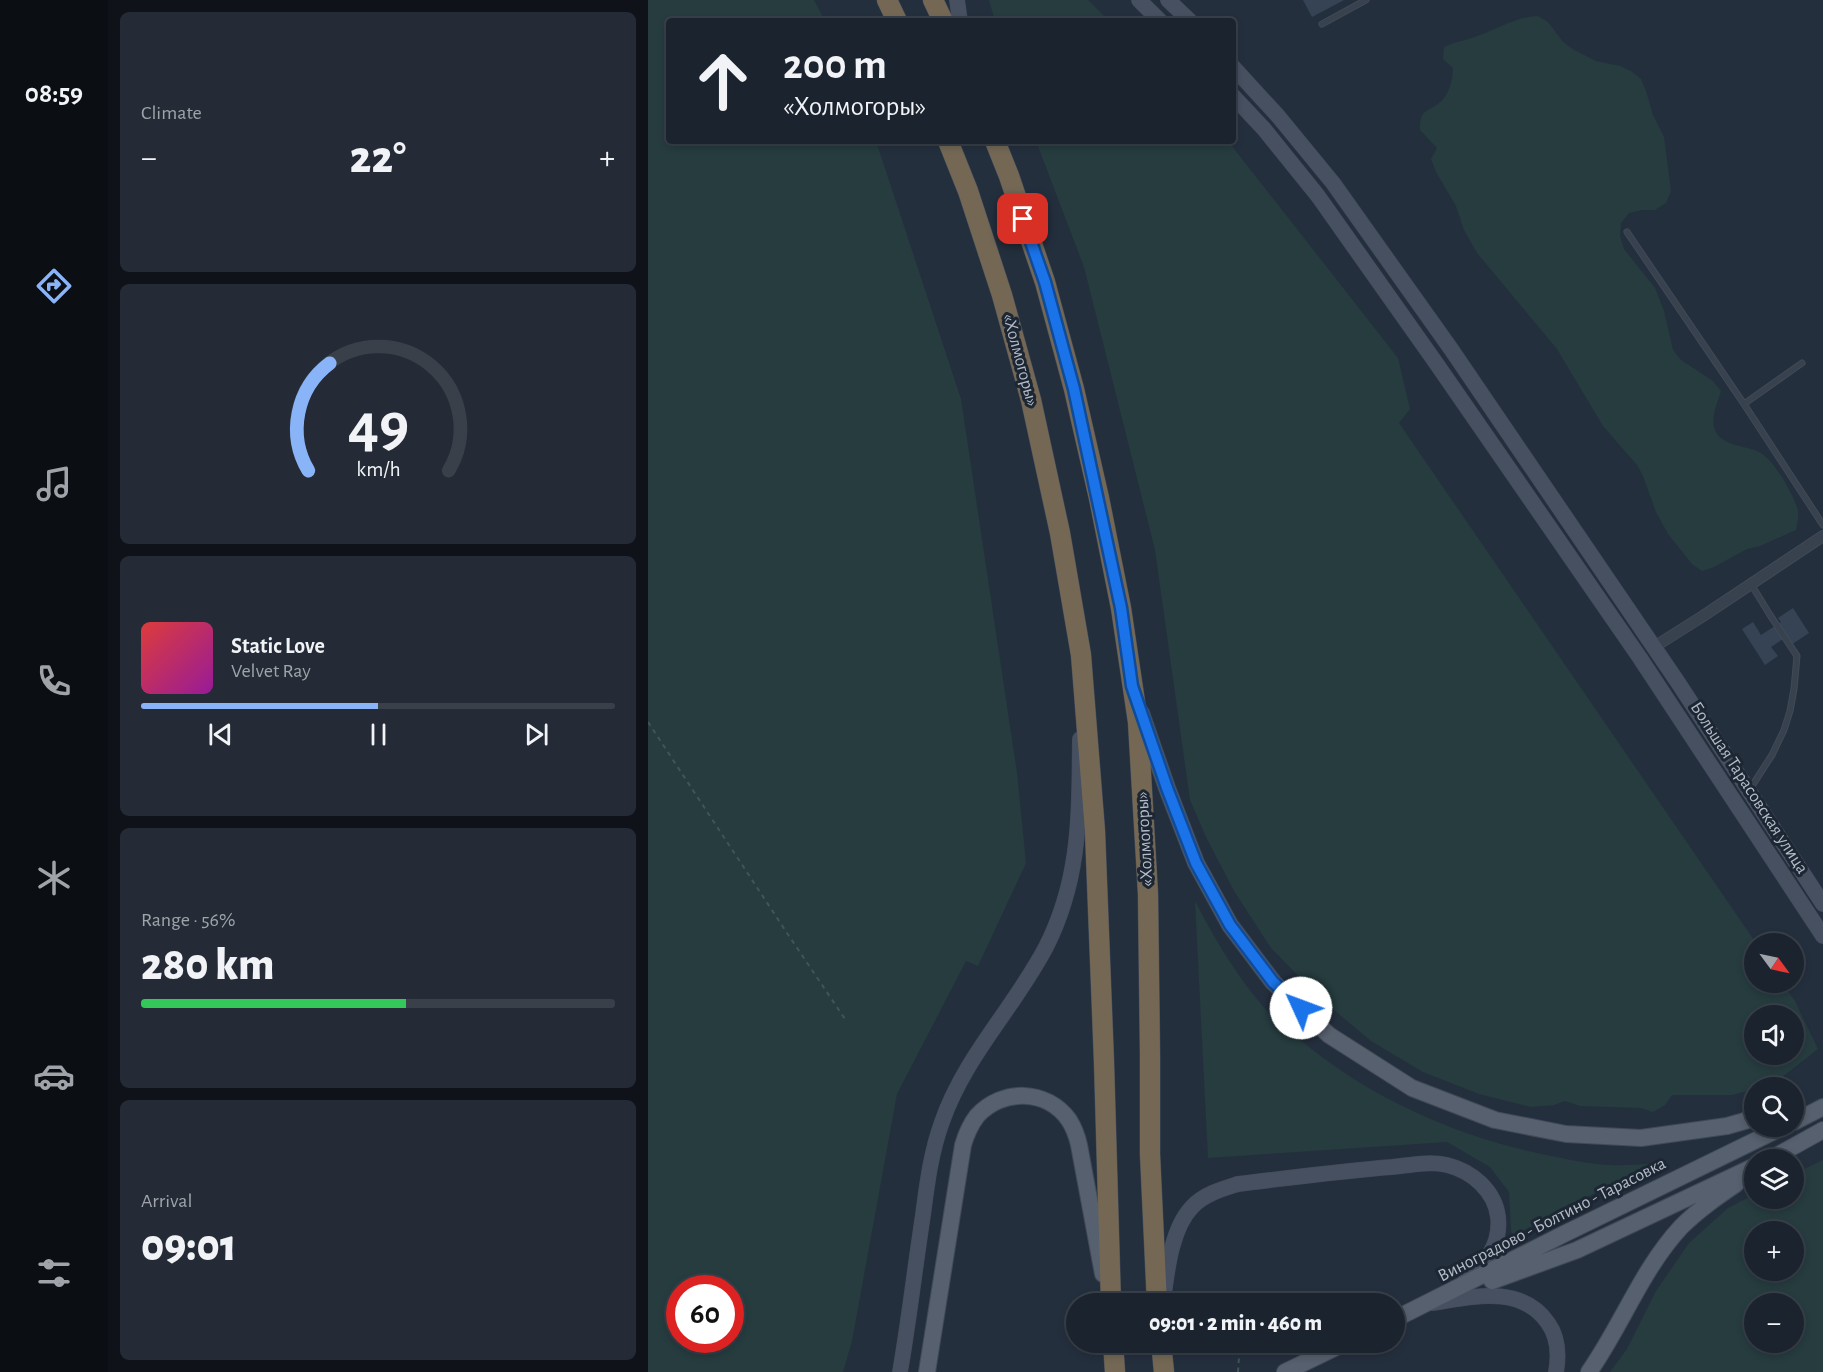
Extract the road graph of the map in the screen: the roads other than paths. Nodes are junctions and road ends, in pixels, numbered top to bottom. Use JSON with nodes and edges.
{"nodes":[{"id":1,"x":887,"y":0,"type":"edge"},
{"id":2,"x":933,"y":0,"type":"edge"},
{"id":3,"x":957,"y":0,"type":"edge"},
{"id":4,"x":1139,"y":0,"type":"edge"},
{"id":5,"x":1168,"y":0,"type":"edge"},
{"id":6,"x":1366,"y":0,"type":"edge"},
{"id":7,"x":896,"y":18,"type":"edge"},
{"id":8,"x":942,"y":18,"type":"edge"},
{"id":9,"x":960,"y":18,"type":"edge"},
{"id":10,"x":1157,"y":18,"type":"edge"},
{"id":11,"x":1187,"y":18,"type":"edge"},
{"id":12,"x":1322,"y":24,"type":"dead end"},
{"id":13,"x":1236,"y":70,"type":"edge"},
{"id":14,"x":1236,"y":99,"type":"edge"},
{"id":15,"x":949,"y":144,"type":"edge"},
{"id":16,"x":997,"y":144,"type":"edge"},
{"id":17,"x":1627,"y":232,"type":"dead end"},
{"id":18,"x":1802,"y":363,"type":"dead end"},
{"id":19,"x":1744,"y":404,"type":"junction"},
{"id":20,"x":1823,"y":525,"type":"edge"},
{"id":21,"x":1823,"y":536,"type":"edge"},
{"id":22,"x":1751,"y":584,"type":"junction"},
{"id":23,"x":1653,"y":646,"type":"junction"},
{"id":24,"x":1081,"y":655,"type":"junction"},
{"id":25,"x":1132,"y":686,"type":"junction"},
{"id":26,"x":1749,"y":790,"type":"junction"},
{"id":27,"x":1823,"y":904,"type":"edge"},
{"id":28,"x":1823,"y":936,"type":"edge"},
{"id":29,"x":1823,"y":1099,"type":"edge"},
{"id":30,"x":1804,"y":1105,"type":"edge"},
{"id":31,"x":1823,"y":1107,"type":"edge"},
{"id":32,"x":1804,"y":1117,"type":"edge"},
{"id":33,"x":1744,"y":1121,"type":"edge"},
{"id":34,"x":1821,"y":1132,"type":"edge"},
{"id":35,"x":1762,"y":1137,"type":"edge"},
{"id":36,"x":1790,"y":1149,"type":"edge"},
{"id":37,"x":1744,"y":1171,"type":"edge"},
{"id":38,"x":1744,"y":1179,"type":"edge"},
{"id":39,"x":1108,"y":1293,"type":"edge"},
{"id":40,"x":1110,"y":1293,"type":"edge"},
{"id":41,"x":1156,"y":1293,"type":"edge"},
{"id":42,"x":1164,"y":1293,"type":"edge"},
{"id":43,"x":1429,"y":1303,"type":"junction"},
{"id":44,"x":1405,"y":1314,"type":"edge"},
{"id":45,"x":1114,"y":1353,"type":"edge"},
{"id":46,"x":1162,"y":1353,"type":"edge"},
{"id":47,"x":1324,"y":1353,"type":"edge"},
{"id":48,"x":900,"y":1372,"type":"edge"},
{"id":49,"x":927,"y":1372,"type":"edge"},
{"id":50,"x":1115,"y":1372,"type":"edge"},
{"id":51,"x":1164,"y":1372,"type":"edge"},
{"id":52,"x":1285,"y":1372,"type":"edge"},
{"id":53,"x":1556,"y":1372,"type":"edge"},
{"id":54,"x":1589,"y":1372,"type":"edge"}],
"edges":[{"from":1,"to":7,"type":"highway"},
{"from":2,"to":8,"type":"highway"},
{"from":3,"to":9,"type":"street"},
{"from":4,"to":10,"type":"street"},
{"from":5,"to":11,"type":"street"},
{"from":6,"to":12,"type":"lane"},
{"from":13,"to":23,"type":"street","name":"Большая Тарасовская улица"},
{"from":14,"to":28,"type":"street","name":"Большая Тарасовская улица"},
{"from":15,"to":24,"type":"highway","name":"«Холмогоры»"},
{"from":16,"to":25,"type":"highway","name":"«Холмогоры»"},
{"from":17,"to":19,"type":"lane"},
{"from":18,"to":19,"type":"lane"},
{"from":19,"to":20,"type":"lane"},
{"from":21,"to":22,"type":"street"},
{"from":22,"to":23,"type":"street"},
{"from":22,"to":26,"type":"lane"},
{"from":23,"to":26,"type":"street","name":"Большая Тарасовская улица"},
{"from":24,"to":40,"type":"highway","name":"«Холмогоры»"},
{"from":24,"to":48,"type":"street"},
{"from":25,"to":33,"type":"main road"},
{"from":25,"to":41,"type":"highway","name":"«Холмогоры»"},
{"from":26,"to":27,"type":"street","name":"Большая Тарасовская улица"},
{"from":29,"to":30,"type":"main road"},
{"from":31,"to":32,"type":"main road"},
{"from":34,"to":36,"type":"main road"},
{"from":35,"to":43,"type":"main road","name":"Виноградово - Болтино - Тарасовка"},
{"from":37,"to":43,"type":"main road","name":"Виноградово - Болтино - Тарасовка"},
{"from":38,"to":54,"type":"main road"},
{"from":39,"to":49,"type":"main road"},
{"from":42,"to":43,"type":"street"},
{"from":43,"to":44,"type":"main road"},
{"from":43,"to":53,"type":"street"},
{"from":45,"to":50,"type":"highway"},
{"from":46,"to":51,"type":"highway"},
{"from":47,"to":52,"type":"main road"}]}
